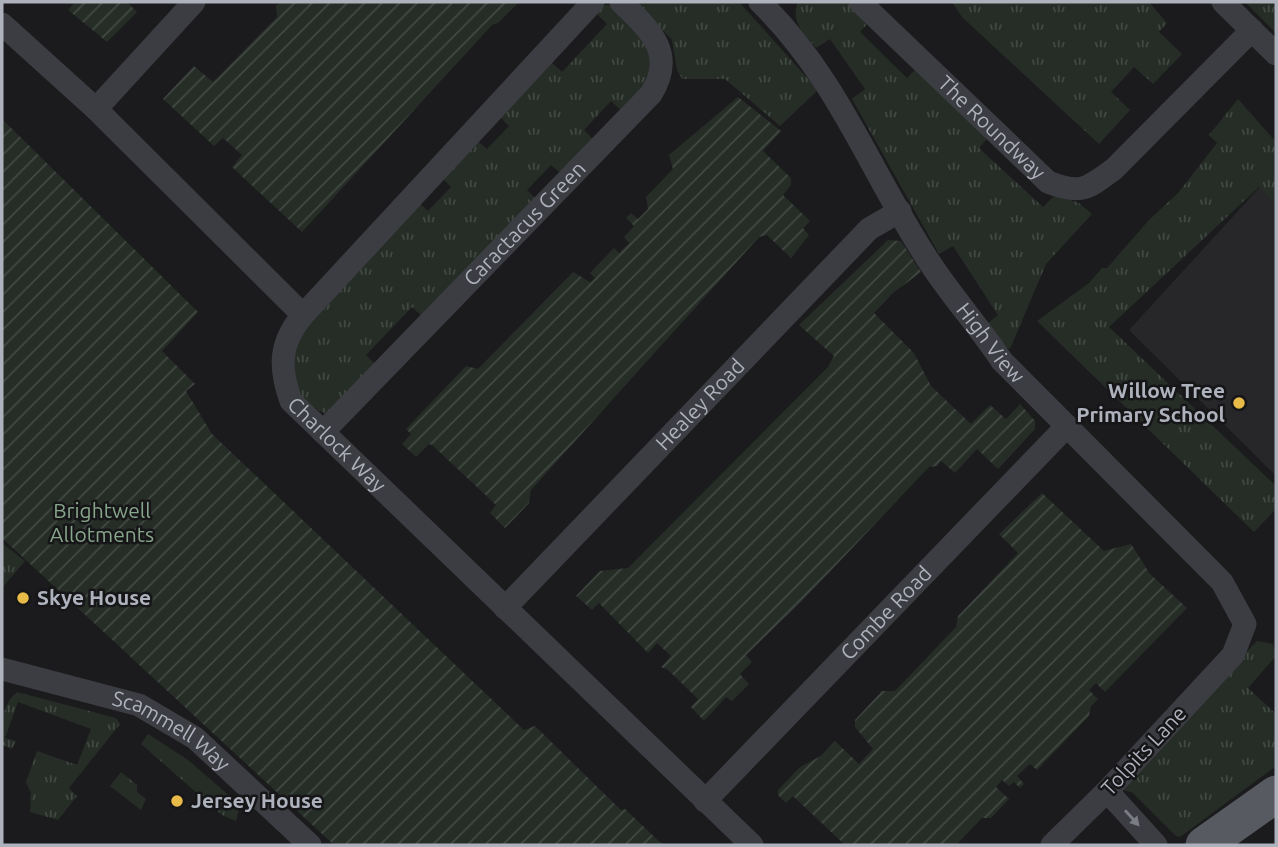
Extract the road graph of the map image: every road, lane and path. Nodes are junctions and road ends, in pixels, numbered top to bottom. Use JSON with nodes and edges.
{"nodes":[{"id":1,"x":194,"y":2,"type":"edge"},
{"id":2,"x":593,"y":2,"type":"edge"},
{"id":3,"x":621,"y":2,"type":"edge"},
{"id":4,"x":860,"y":2,"type":"edge"},
{"id":5,"x":1223,"y":2,"type":"edge"},
{"id":6,"x":767,"y":4,"type":"edge"},
{"id":7,"x":2,"y":24,"type":"edge"},
{"id":8,"x":1252,"y":30,"type":"junction"},
{"id":9,"x":1276,"y":54,"type":"edge"},
{"id":10,"x":96,"y":109,"type":"junction"},
{"id":11,"x":901,"y":211,"type":"junction"},
{"id":12,"x":303,"y":315,"type":"junction"},
{"id":13,"x":1068,"y":426,"type":"junction"},
{"id":14,"x":323,"y":432,"type":"junction"},
{"id":15,"x":505,"y":608,"type":"junction"},
{"id":16,"x":1233,"y":655,"type":"joint"},
{"id":17,"x":2,"y":669,"type":"edge"},
{"id":18,"x":1107,"y":791,"type":"junction"},
{"id":19,"x":1276,"y":794,"type":"edge"},
{"id":20,"x":705,"y":800,"type":"junction"},
{"id":21,"x":1066,"y":841,"type":"edge"},
{"id":22,"x":1207,"y":844,"type":"edge"},
{"id":23,"x":310,"y":845,"type":"edge"},
{"id":24,"x":752,"y":845,"type":"edge"},
{"id":25,"x":1156,"y":845,"type":"edge"}],
"edges":[{"from":1,"to":10,"type":"street"},
{"from":2,"to":12,"type":"street"},
{"from":3,"to":14,"type":"street","name":"Caractacus Green"},
{"from":4,"to":8,"type":"street","name":"The Roundway"},
{"from":5,"to":8,"type":"street"},
{"from":6,"to":11,"type":"street","name":"High View"},
{"from":7,"to":10,"type":"street"},
{"from":8,"to":9,"type":"street"},
{"from":10,"to":12,"type":"street"},
{"from":11,"to":13,"type":"street","name":"High View"},
{"from":11,"to":15,"type":"street","name":"Healey Road"},
{"from":12,"to":14,"type":"street","name":"Charlock Way"},
{"from":13,"to":16,"type":"street","name":"High View"},
{"from":13,"to":20,"type":"street","name":"Combe Road"},
{"from":14,"to":15,"type":"street","name":"Charlock Way"},
{"from":15,"to":20,"type":"street","name":"Charlock Way"},
{"from":16,"to":18,"type":"street","name":"Tolpits Lane"},
{"from":17,"to":23,"type":"street","name":"Scammell Way"},
{"from":18,"to":21,"type":"street","name":"Tolpits Lane"},
{"from":18,"to":25,"type":"street","one_way":true},
{"from":19,"to":22,"type":"main road"},
{"from":20,"to":24,"type":"street","name":"Charlock Way"}]}
